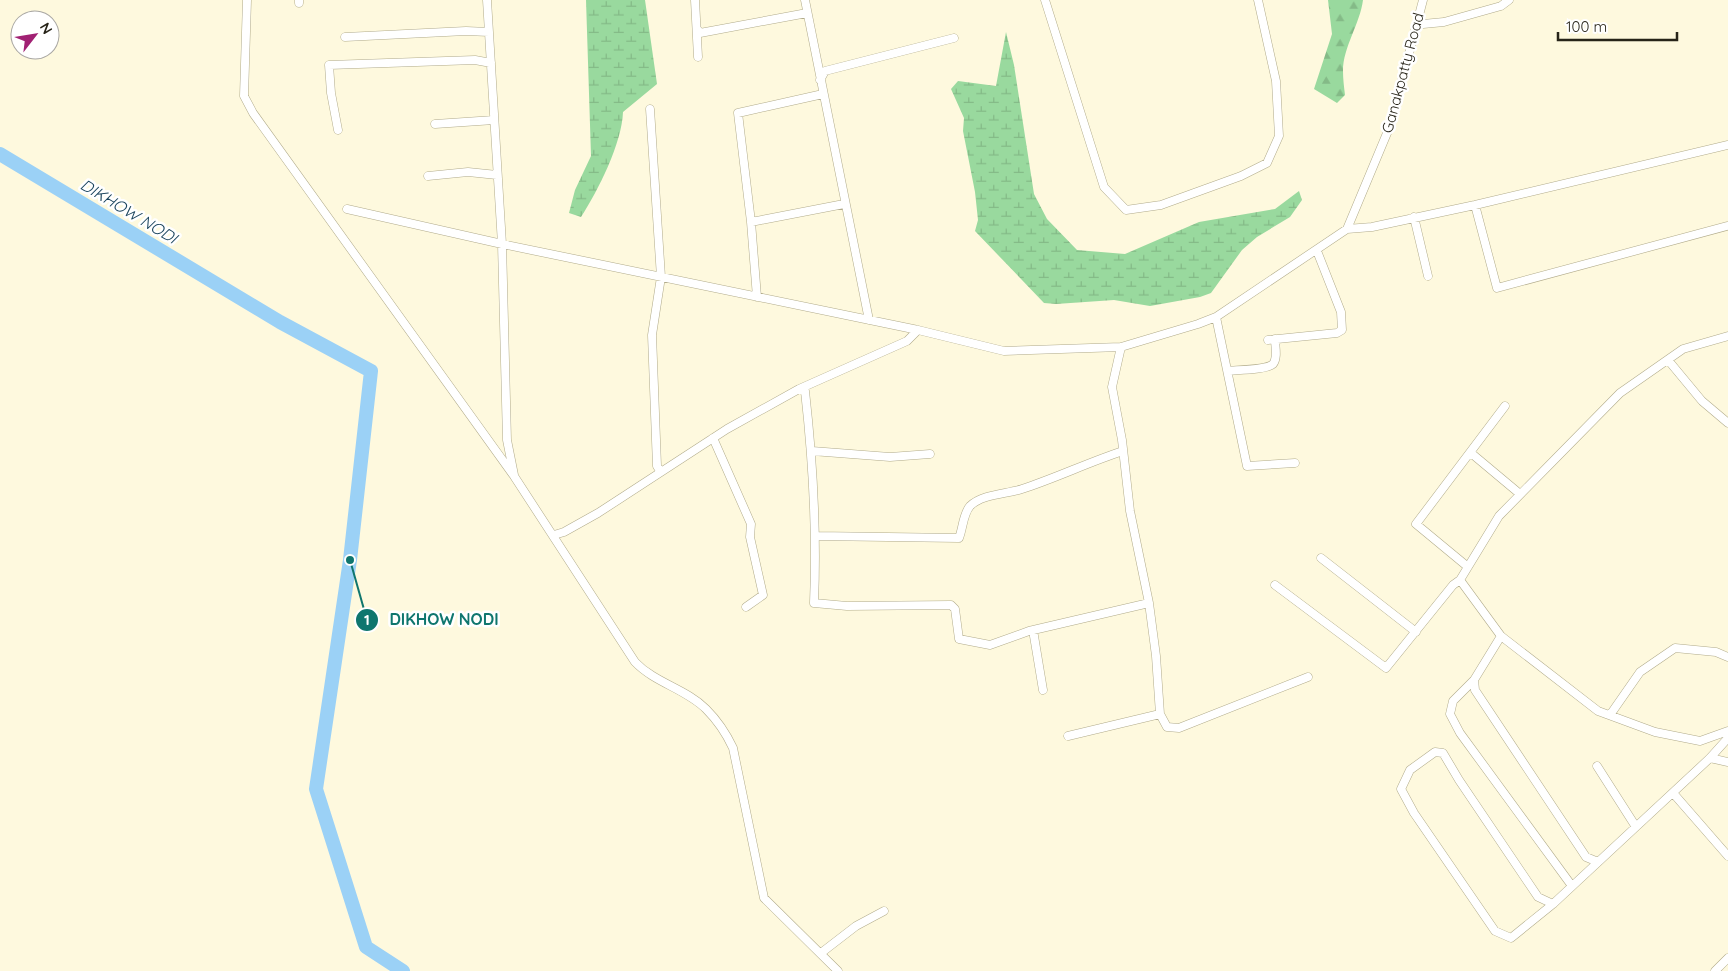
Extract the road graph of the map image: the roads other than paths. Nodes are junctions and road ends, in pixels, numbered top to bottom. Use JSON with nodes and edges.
{"nodes":[{"id":1,"x":247,"y":0,"type":"edge"},
{"id":2,"x":487,"y":0,"type":"edge"},
{"id":3,"x":695,"y":0,"type":"edge"},
{"id":4,"x":805,"y":0,"type":"edge"},
{"id":5,"x":1045,"y":0,"type":"edge"},
{"id":6,"x":1258,"y":0,"type":"edge"},
{"id":7,"x":1423,"y":0,"type":"edge"},
{"id":8,"x":1509,"y":0,"type":"edge"},
{"id":9,"x":807,"y":13,"type":"junction"},
{"id":10,"x":1418,"y":19,"type":"junction"},
{"id":11,"x":697,"y":29,"type":"junction"},
{"id":12,"x":489,"y":32,"type":"junction"},
{"id":13,"x":344,"y":37,"type":"dead end"},
{"id":14,"x":954,"y":38,"type":"dead end"},
{"id":15,"x":698,"y":57,"type":"dead end"},
{"id":16,"x":490,"y":63,"type":"junction"},
{"id":17,"x":820,"y":80,"type":"junction"},
{"id":18,"x":823,"y":94,"type":"junction"},
{"id":19,"x":650,"y":109,"type":"dead end"},
{"id":20,"x":494,"y":120,"type":"junction"},
{"id":21,"x":435,"y":124,"type":"dead end"},
{"id":22,"x":338,"y":130,"type":"dead end"},
{"id":23,"x":1728,"y":145,"type":"edge"},
{"id":24,"x":497,"y":175,"type":"junction"},
{"id":25,"x":428,"y":176,"type":"dead end"},
{"id":26,"x":844,"y":204,"type":"junction"},
{"id":27,"x":1475,"y":205,"type":"junction"},
{"id":28,"x":347,"y":209,"type":"dead end"},
{"id":29,"x":1414,"y":217,"type":"junction"},
{"id":30,"x":751,"y":222,"type":"junction"},
{"id":31,"x":1726,"y":226,"type":"dead end"},
{"id":32,"x":1347,"y":229,"type":"junction"},
{"id":33,"x":502,"y":244,"type":"junction"},
{"id":34,"x":1316,"y":251,"type":"junction"},
{"id":35,"x":1428,"y":276,"type":"dead end"},
{"id":36,"x":661,"y":278,"type":"junction"},
{"id":37,"x":757,"y":297,"type":"junction"},
{"id":38,"x":1216,"y":317,"type":"junction"},
{"id":39,"x":869,"y":320,"type":"junction"},
{"id":40,"x":918,"y":330,"type":"junction"},
{"id":41,"x":1726,"y":339,"type":"edge"},
{"id":42,"x":1121,"y":348,"type":"junction"},
{"id":43,"x":1668,"y":360,"type":"junction"},
{"id":44,"x":1228,"y":371,"type":"junction"},
{"id":45,"x":799,"y":389,"type":"junction"},
{"id":46,"x":1505,"y":406,"type":"dead end"},
{"id":47,"x":1728,"y":423,"type":"edge"},
{"id":48,"x":713,"y":438,"type":"junction"},
{"id":49,"x":1123,"y":451,"type":"junction"},
{"id":50,"x":812,"y":452,"type":"junction"},
{"id":51,"x":1470,"y":453,"type":"junction"},
{"id":52,"x":930,"y":454,"type":"dead end"},
{"id":53,"x":1295,"y":463,"type":"dead end"},
{"id":54,"x":660,"y":471,"type":"junction"},
{"id":55,"x":514,"y":476,"type":"junction"},
{"id":56,"x":1520,"y":494,"type":"junction"},
{"id":57,"x":554,"y":535,"type":"junction"},
{"id":58,"x":816,"y":536,"type":"junction"},
{"id":59,"x":1321,"y":558,"type":"dead end"},
{"id":60,"x":1468,"y":567,"type":"junction"},
{"id":61,"x":1460,"y":580,"type":"junction"},
{"id":62,"x":1275,"y":585,"type":"dead end"},
{"id":63,"x":1149,"y":602,"type":"junction"},
{"id":64,"x":746,"y":607,"type":"dead end"},
{"id":65,"x":1033,"y":630,"type":"junction"},
{"id":66,"x":1416,"y":632,"type":"junction"},
{"id":67,"x":1500,"y":636,"type":"junction"},
{"id":68,"x":1728,"y":657,"type":"edge"},
{"id":69,"x":1308,"y":677,"type":"dead end"},
{"id":70,"x":1474,"y":680,"type":"junction"},
{"id":71,"x":1043,"y":690,"type":"dead end"},
{"id":72,"x":1160,"y":714,"type":"junction"},
{"id":73,"x":1610,"y":716,"type":"junction"},
{"id":74,"x":1728,"y":731,"type":"edge"},
{"id":75,"x":1068,"y":736,"type":"dead end"},
{"id":76,"x":1728,"y":738,"type":"edge"},
{"id":77,"x":1710,"y":758,"type":"junction"},
{"id":78,"x":1728,"y":762,"type":"edge"},
{"id":79,"x":1597,"y":766,"type":"dead end"},
{"id":80,"x":1673,"y":792,"type":"junction"},
{"id":81,"x":1636,"y":827,"type":"junction"},
{"id":82,"x":1728,"y":856,"type":"edge"},
{"id":83,"x":1598,"y":862,"type":"junction"},
{"id":84,"x":1572,"y":886,"type":"junction"},
{"id":85,"x":1553,"y":904,"type":"junction"},
{"id":86,"x":884,"y":911,"type":"dead end"},
{"id":87,"x":821,"y":953,"type":"junction"},
{"id":88,"x":1728,"y":958,"type":"edge"},
{"id":89,"x":838,"y":971,"type":"edge"},
{"id":90,"x":1714,"y":971,"type":"edge"}],
"edges":[{"from":1,"to":55,"type":"street"},
{"from":2,"to":12,"type":"street"},
{"from":3,"to":11,"type":"street"},
{"from":4,"to":9,"type":"street"},
{"from":5,"to":6,"type":"street"},
{"from":7,"to":10,"type":"street","name":"Ganakpatty Road"},
{"from":8,"to":10,"type":"street"},
{"from":9,"to":11,"type":"street"},
{"from":9,"to":17,"type":"street"},
{"from":10,"to":32,"type":"street","name":"Ganakpatty Road"},
{"from":11,"to":15,"type":"street"},
{"from":12,"to":13,"type":"street"},
{"from":12,"to":16,"type":"street"},
{"from":14,"to":17,"type":"street"},
{"from":16,"to":20,"type":"street"},
{"from":16,"to":22,"type":"street"},
{"from":17,"to":18,"type":"street"},
{"from":18,"to":26,"type":"street"},
{"from":18,"to":30,"type":"street"},
{"from":19,"to":36,"type":"street"},
{"from":20,"to":21,"type":"street"},
{"from":20,"to":24,"type":"street"},
{"from":23,"to":27,"type":"street"},
{"from":24,"to":25,"type":"street"},
{"from":24,"to":33,"type":"street"},
{"from":26,"to":30,"type":"street"},
{"from":26,"to":39,"type":"street"},
{"from":27,"to":29,"type":"street"},
{"from":27,"to":31,"type":"street"},
{"from":28,"to":33,"type":"street"},
{"from":29,"to":32,"type":"street"},
{"from":29,"to":35,"type":"street"},
{"from":30,"to":37,"type":"street"},
{"from":32,"to":34,"type":"street"},
{"from":33,"to":36,"type":"street"},
{"from":33,"to":55,"type":"street"},
{"from":34,"to":38,"type":"street"},
{"from":34,"to":44,"type":"street"},
{"from":36,"to":37,"type":"street"},
{"from":36,"to":54,"type":"street"},
{"from":37,"to":39,"type":"street"},
{"from":38,"to":42,"type":"street"},
{"from":38,"to":44,"type":"street"},
{"from":39,"to":40,"type":"street"},
{"from":40,"to":42,"type":"street"},
{"from":40,"to":45,"type":"street"},
{"from":41,"to":43,"type":"street"},
{"from":42,"to":49,"type":"street"},
{"from":43,"to":47,"type":"street"},
{"from":43,"to":56,"type":"street"},
{"from":44,"to":53,"type":"street"},
{"from":45,"to":48,"type":"street"},
{"from":45,"to":50,"type":"street"},
{"from":46,"to":51,"type":"street"},
{"from":48,"to":54,"type":"street"},
{"from":48,"to":64,"type":"street"},
{"from":49,"to":58,"type":"street"},
{"from":49,"to":63,"type":"street"},
{"from":50,"to":52,"type":"street"},
{"from":50,"to":58,"type":"street"},
{"from":51,"to":56,"type":"street"},
{"from":51,"to":60,"type":"street"},
{"from":54,"to":57,"type":"street"},
{"from":55,"to":57,"type":"street"},
{"from":56,"to":60,"type":"street"},
{"from":57,"to":87,"type":"street"},
{"from":58,"to":65,"type":"street"},
{"from":59,"to":66,"type":"street"},
{"from":60,"to":61,"type":"street"},
{"from":61,"to":66,"type":"street"},
{"from":61,"to":67,"type":"street"},
{"from":62,"to":66,"type":"street"},
{"from":63,"to":65,"type":"street"},
{"from":63,"to":72,"type":"street"},
{"from":65,"to":71,"type":"street"},
{"from":67,"to":70,"type":"street"},
{"from":67,"to":73,"type":"street"},
{"from":68,"to":73,"type":"street"},
{"from":69,"to":72,"type":"street"},
{"from":70,"to":83,"type":"street"},
{"from":70,"to":84,"type":"street"},
{"from":72,"to":75,"type":"street"},
{"from":73,"to":74,"type":"street"},
{"from":76,"to":77,"type":"street"},
{"from":77,"to":78,"type":"street"},
{"from":77,"to":80,"type":"street"},
{"from":79,"to":81,"type":"street"},
{"from":80,"to":81,"type":"street"},
{"from":80,"to":82,"type":"street"},
{"from":81,"to":83,"type":"street"},
{"from":83,"to":84,"type":"street"},
{"from":84,"to":85,"type":"street"},
{"from":85,"to":85,"type":"street"},
{"from":86,"to":87,"type":"street"},
{"from":87,"to":89,"type":"street"},
{"from":88,"to":90,"type":"street"}]}
